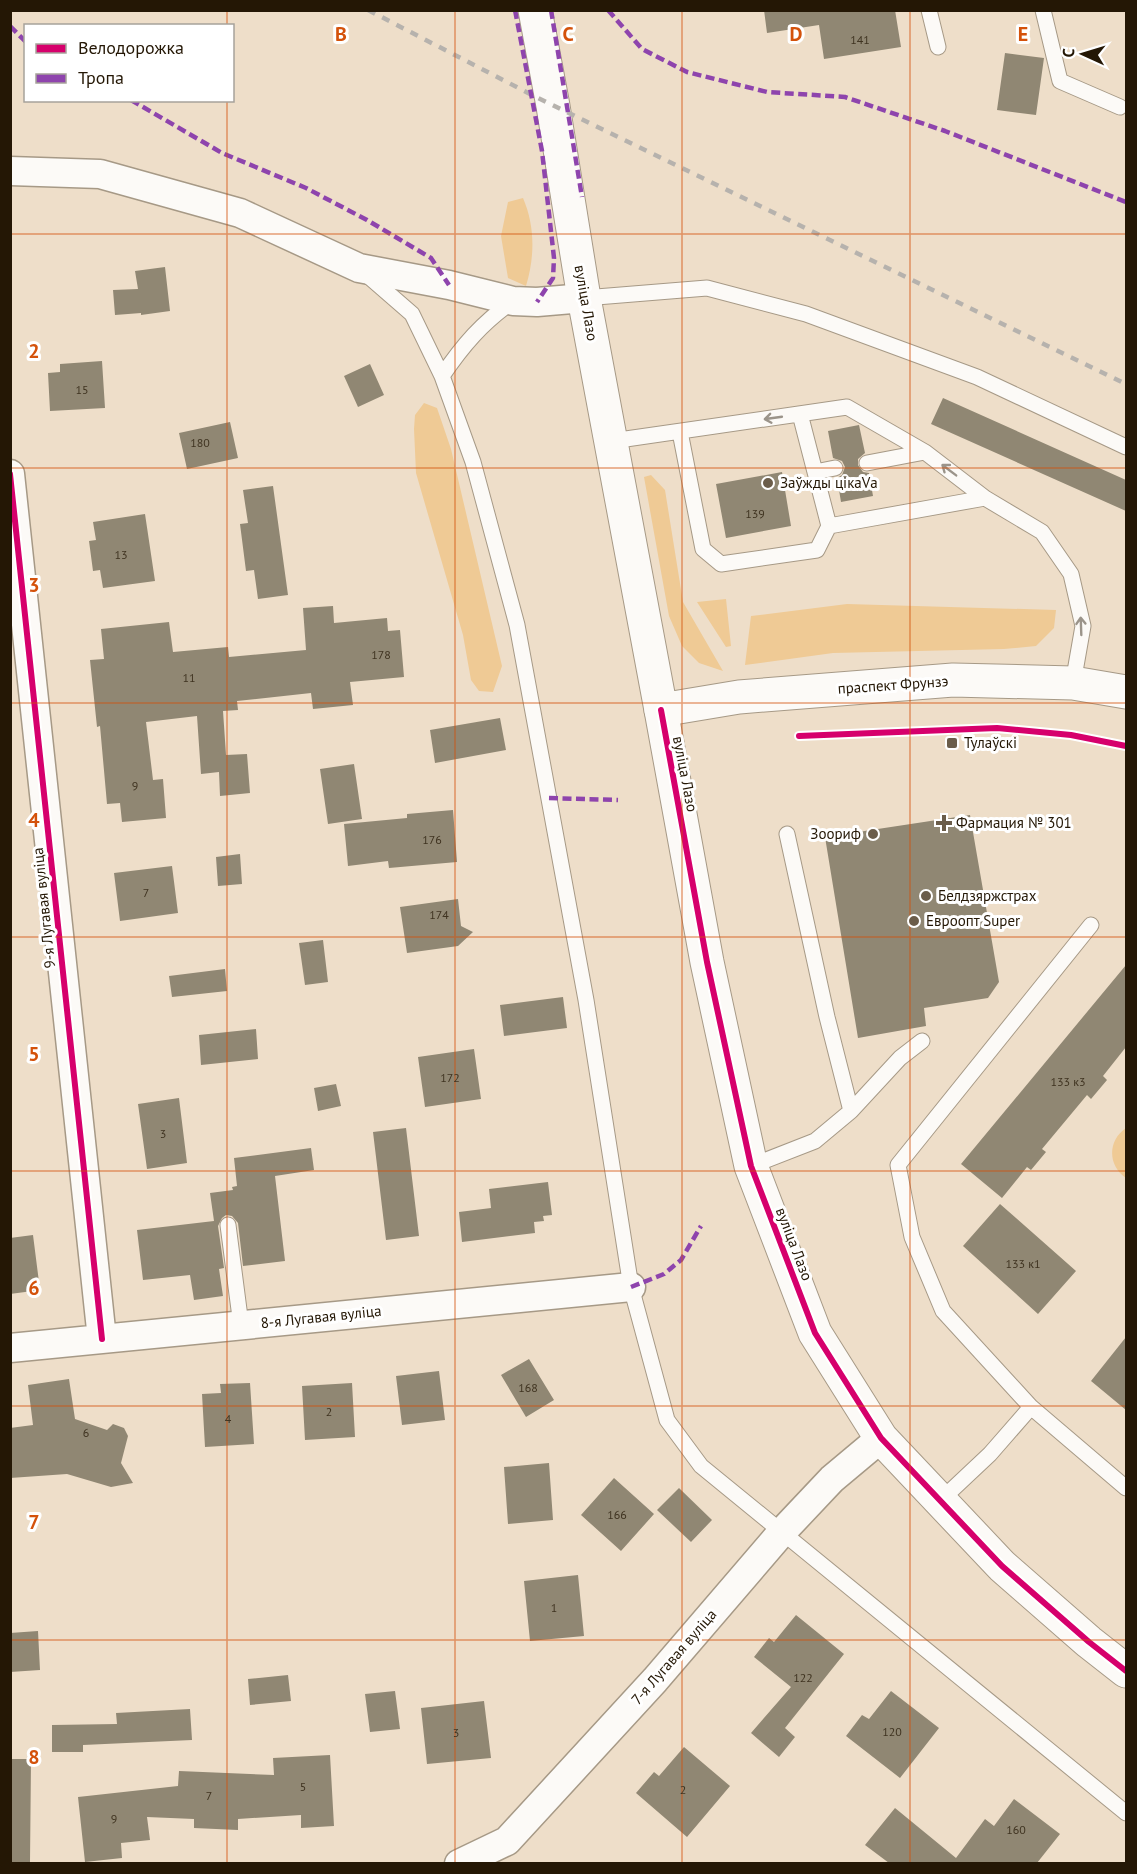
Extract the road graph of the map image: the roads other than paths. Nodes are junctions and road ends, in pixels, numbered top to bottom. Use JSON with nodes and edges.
{"nodes":[{"id":1,"x":535,"y":10,"type":"edge"},
{"id":2,"x":928,"y":10,"type":"edge"},
{"id":3,"x":1043,"y":10,"type":"edge"},
{"id":4,"x":938,"y":47,"type":"dead end"},
{"id":5,"x":1120,"y":107,"type":"dead end"},
{"id":6,"x":10,"y":171,"type":"edge"},
{"id":7,"x":359,"y":268,"type":"junction"},
{"id":8,"x":584,"y":298,"type":"junction"},
{"id":9,"x":513,"y":301,"type":"junction"},
{"id":10,"x":442,"y":376,"type":"junction"},
{"id":11,"x":800,"y":414,"type":"junction"},
{"id":12,"x":680,"y":432,"type":"junction"},
{"id":13,"x":612,"y":441,"type":"junction"},
{"id":14,"x":1126,"y":447,"type":"edge"},
{"id":15,"x":925,"y":452,"type":"junction"},
{"id":16,"x":867,"y":463,"type":"dead end"},
{"id":17,"x":835,"y":468,"type":"dead end"},
{"id":18,"x":815,"y":472,"type":"junction"},
{"id":19,"x":10,"y":474,"type":"edge"},
{"id":20,"x":986,"y":498,"type":"junction"},
{"id":21,"x":829,"y":526,"type":"junction"},
{"id":22,"x":1072,"y":683,"type":"junction"},
{"id":23,"x":1126,"y":692,"type":"edge"},
{"id":24,"x":661,"y":710,"type":"junction"},
{"id":25,"x":787,"y":834,"type":"dead end"},
{"id":26,"x":1091,"y":925,"type":"dead end"},
{"id":27,"x":922,"y":1041,"type":"dead end"},
{"id":28,"x":851,"y":1110,"type":"junction"},
{"id":29,"x":751,"y":1166,"type":"junction"},
{"id":30,"x":228,"y":1225,"type":"dead end"},
{"id":31,"x":631,"y":1287,"type":"junction"},
{"id":32,"x":241,"y":1324,"type":"junction"},
{"id":33,"x":102,"y":1339,"type":"junction"},
{"id":34,"x":10,"y":1348,"type":"edge"},
{"id":35,"x":1031,"y":1407,"type":"junction"},
{"id":36,"x":881,"y":1438,"type":"junction"},
{"id":37,"x":1126,"y":1488,"type":"edge"},
{"id":38,"x":940,"y":1502,"type":"junction"},
{"id":39,"x":782,"y":1532,"type":"junction"},
{"id":40,"x":1126,"y":1671,"type":"edge"},
{"id":41,"x":1126,"y":1813,"type":"edge"},
{"id":42,"x":459,"y":1863,"type":"edge"}],
"edges":[{"from":1,"to":8,"type":"main road","name":"вуліца Лазо"},
{"from":2,"to":4,"type":"lane"},
{"from":3,"to":5,"type":"lane"},
{"from":6,"to":7,"type":"street"},
{"from":7,"to":9,"type":"street"},
{"from":7,"to":10,"type":"lane"},
{"from":8,"to":9,"type":"street"},
{"from":8,"to":13,"type":"main road","name":"вуліца Лазо"},
{"from":8,"to":14,"type":"lane"},
{"from":9,"to":10,"type":"lane"},
{"from":10,"to":31,"type":"lane"},
{"from":11,"to":12,"type":"lane","one_way":true},
{"from":11,"to":15,"type":"lane"},
{"from":11,"to":18,"type":"lane"},
{"from":12,"to":13,"type":"lane"},
{"from":12,"to":21,"type":"lane"},
{"from":13,"to":24,"type":"main road","name":"вуліца Лазо"},
{"from":15,"to":16,"type":"lane"},
{"from":20,"to":15,"type":"lane","one_way":true},
{"from":17,"to":18,"type":"lane"},
{"from":18,"to":21,"type":"lane"},
{"from":19,"to":33,"type":"street","name":"9-я Лугавая вуліца"},
{"from":20,"to":21,"type":"lane"},
{"from":22,"to":20,"type":"lane","one_way":true},
{"from":22,"to":23,"type":"main road","name":"праспект Фрунзэ"},
{"from":22,"to":24,"type":"main road","name":"праспект Фрунзэ"},
{"from":24,"to":29,"type":"main road","name":"вуліца Лазо"},
{"from":25,"to":28,"type":"lane"},
{"from":26,"to":35,"type":"lane"},
{"from":27,"to":28,"type":"lane"},
{"from":28,"to":29,"type":"lane"},
{"from":29,"to":36,"type":"main road","name":"вуліца Лазо"},
{"from":30,"to":32,"type":"lane"},
{"from":31,"to":32,"type":"street","name":"8-я Лугавая вуліца"},
{"from":31,"to":39,"type":"lane"},
{"from":32,"to":33,"type":"street","name":"8-я Лугавая вуліца"},
{"from":33,"to":34,"type":"street","name":"8-я Лугавая вуліца"},
{"from":35,"to":37,"type":"lane"},
{"from":35,"to":38,"type":"lane"},
{"from":36,"to":38,"type":"main road","name":"вуліца Лазо"},
{"from":36,"to":39,"type":"street","name":"7-я Лугавая вуліца"},
{"from":38,"to":40,"type":"main road","name":"вуліца Лазо"},
{"from":39,"to":41,"type":"lane"},
{"from":39,"to":42,"type":"street","name":"7-я Лугавая вуліца"}]}
